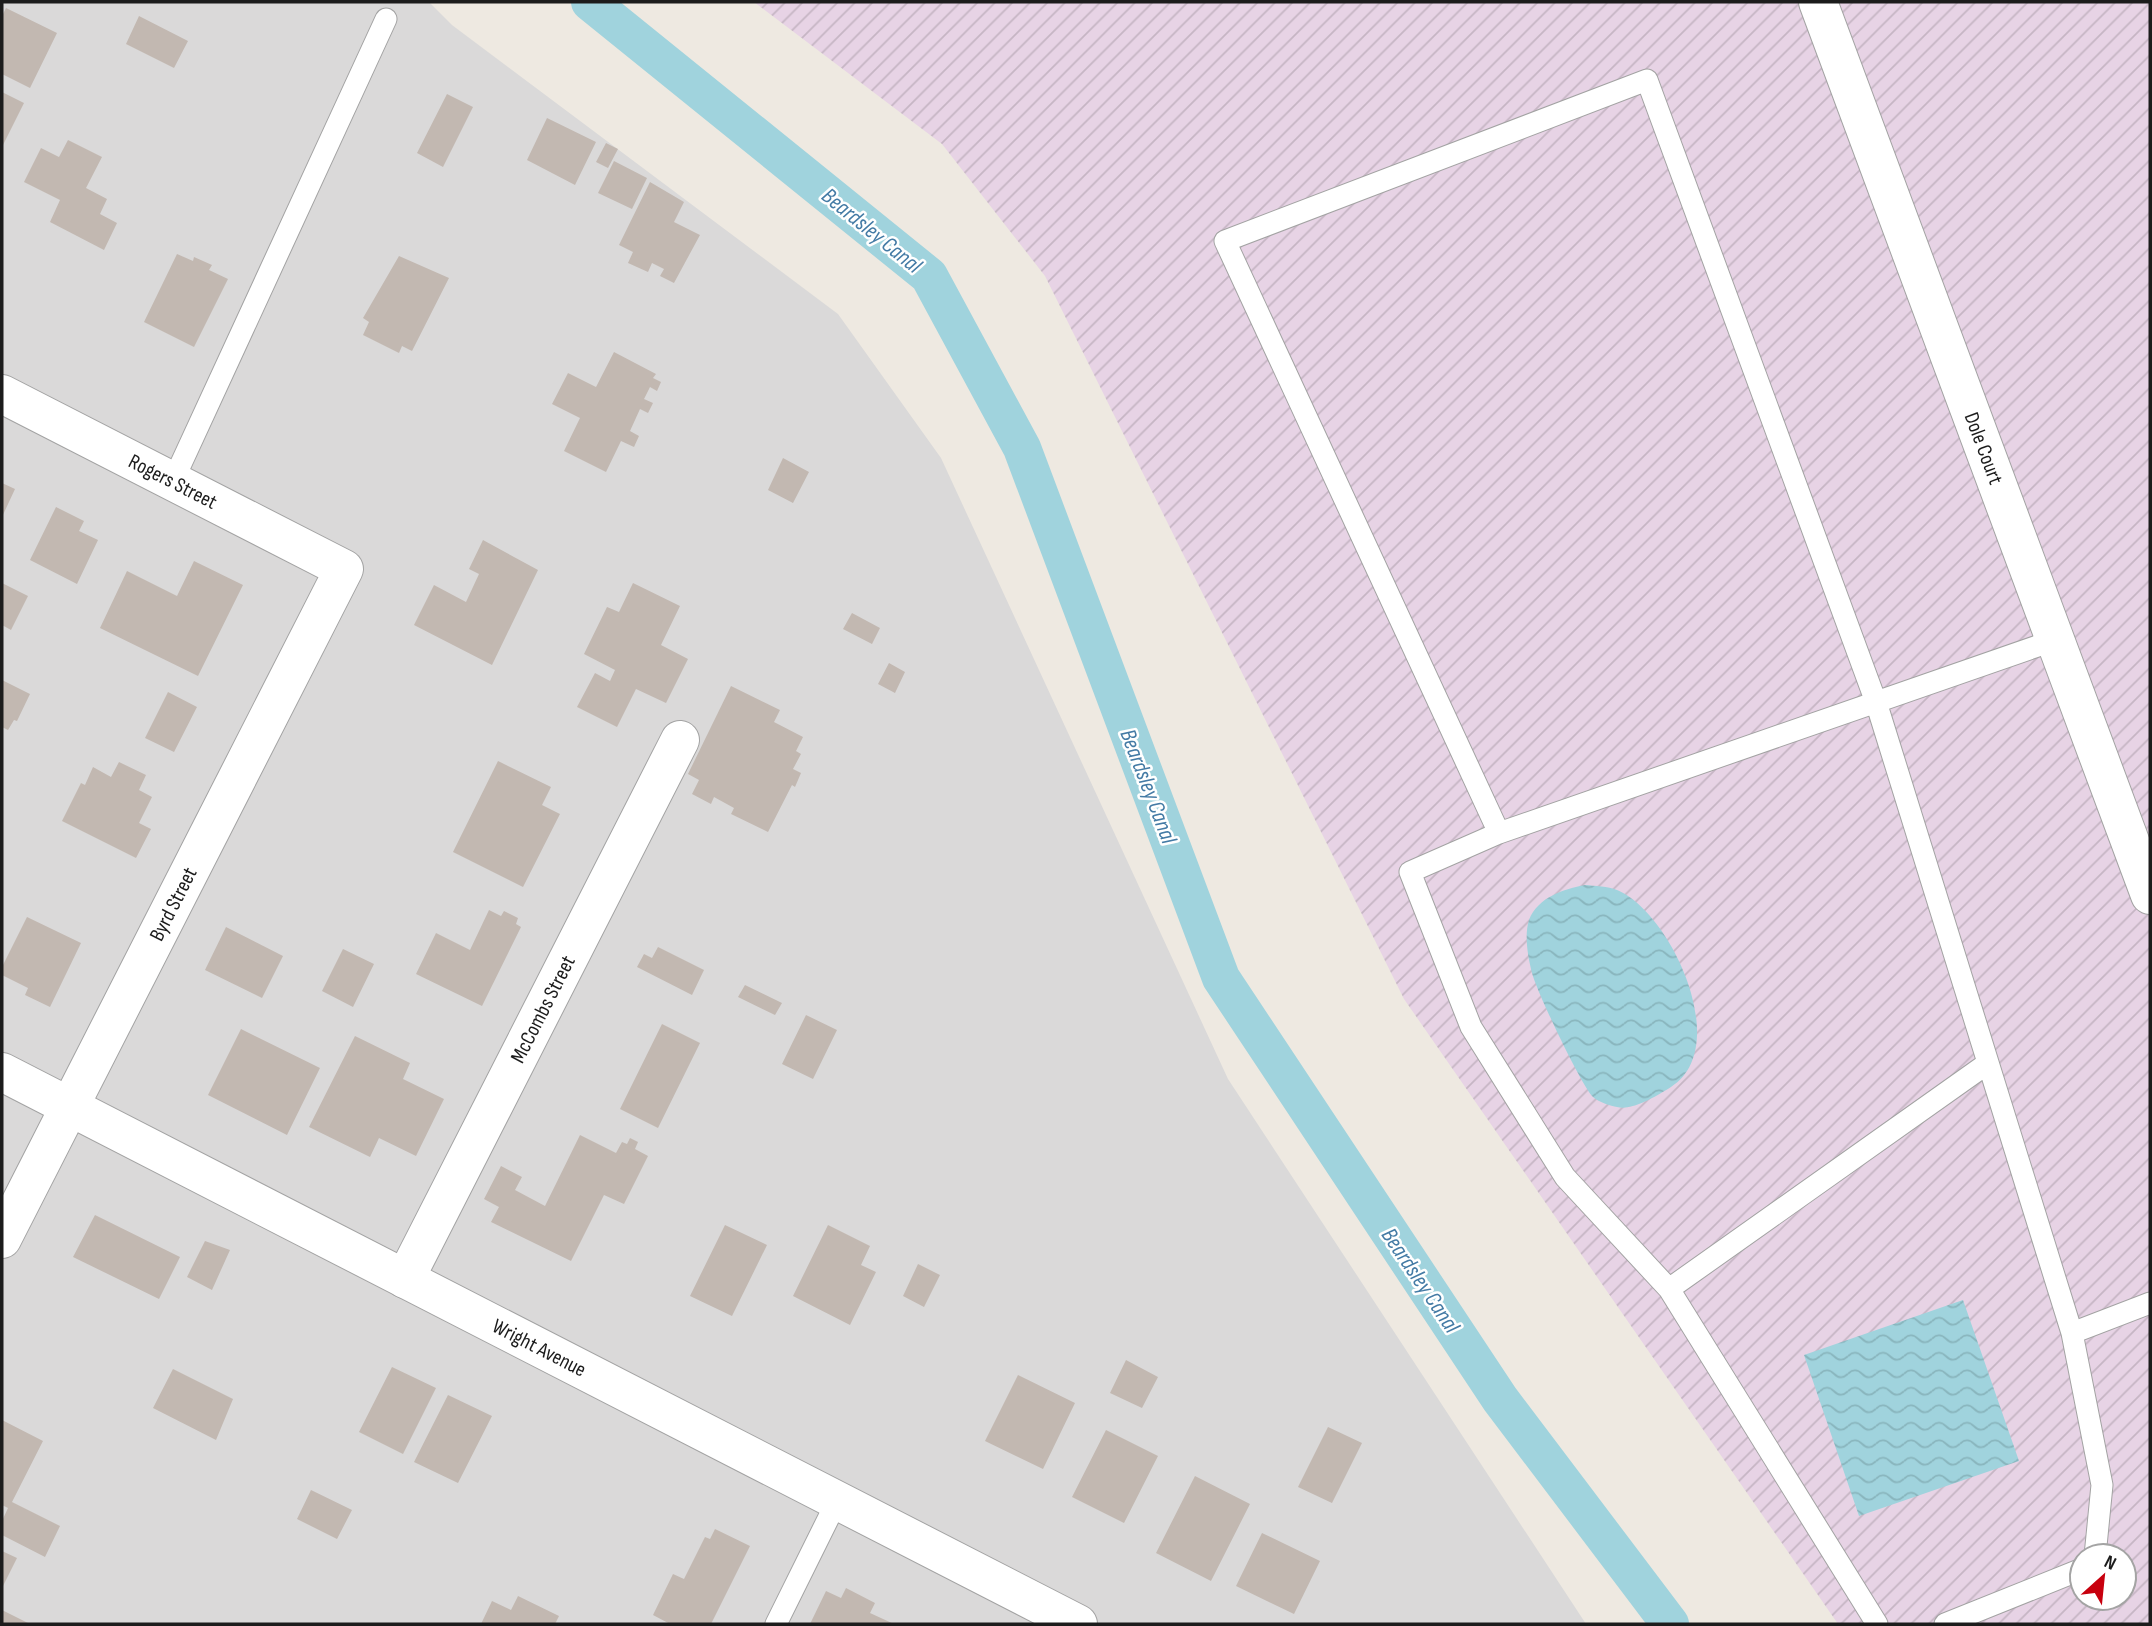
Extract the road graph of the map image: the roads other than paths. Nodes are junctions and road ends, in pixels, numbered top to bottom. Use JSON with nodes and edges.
{"nodes":[{"id":1,"x":1818,"y":2,"type":"edge"},
{"id":2,"x":386,"y":19,"type":"dead end"},
{"id":3,"x":2,"y":394,"type":"edge"},
{"id":4,"x":173,"y":481,"type":"junction"},
{"id":5,"x":344,"y":569,"type":"joint"},
{"id":6,"x":2055,"y":640,"type":"junction"},
{"id":7,"x":1876,"y":702,"type":"junction"},
{"id":8,"x":680,"y":740,"type":"dead end"},
{"id":9,"x":1499,"y":833,"type":"junction"},
{"id":10,"x":2150,"y":895,"type":"edge"},
{"id":11,"x":1988,"y":1063,"type":"junction"},
{"id":12,"x":2,"y":1072,"type":"edge"},
{"id":13,"x":69,"y":1107,"type":"junction"},
{"id":14,"x":2,"y":1239,"type":"edge"},
{"id":15,"x":405,"y":1279,"type":"junction"},
{"id":16,"x":1669,"y":1289,"type":"junction"},
{"id":17,"x":2150,"y":1303,"type":"edge"},
{"id":18,"x":2072,"y":1333,"type":"junction"},
{"id":19,"x":837,"y":1501,"type":"junction"},
{"id":20,"x":2096,"y":1542,"type":"edge"},
{"id":21,"x":2068,"y":1575,"type":"edge"},
{"id":22,"x":776,"y":1624,"type":"edge"},
{"id":23,"x":1078,"y":1624,"type":"edge"},
{"id":24,"x":1877,"y":1624,"type":"edge"},
{"id":25,"x":1945,"y":1624,"type":"edge"}],
"edges":[{"from":1,"to":6,"type":"street","name":"Dole Court"},
{"from":2,"to":4,"type":"lane"},
{"from":3,"to":4,"type":"street","name":"Rogers Street"},
{"from":4,"to":5,"type":"street","name":"Rogers Street"},
{"from":5,"to":13,"type":"street","name":"Byrd Street"},
{"from":6,"to":7,"type":"lane"},
{"from":6,"to":10,"type":"street","name":"Dole Court"},
{"from":7,"to":9,"type":"lane"},
{"from":7,"to":9,"type":"lane"},
{"from":7,"to":11,"type":"lane"},
{"from":8,"to":15,"type":"street","name":"McCombs Street"},
{"from":9,"to":16,"type":"lane"},
{"from":11,"to":16,"type":"lane"},
{"from":11,"to":18,"type":"lane"},
{"from":12,"to":13,"type":"street","name":"Wright Avenue"},
{"from":13,"to":14,"type":"street","name":"Byrd Street"},
{"from":13,"to":15,"type":"street","name":"Wright Avenue"},
{"from":15,"to":19,"type":"street","name":"Wright Avenue"},
{"from":16,"to":24,"type":"lane"},
{"from":17,"to":18,"type":"lane"},
{"from":18,"to":20,"type":"lane"},
{"from":19,"to":22,"type":"lane"},
{"from":19,"to":23,"type":"street","name":"Wright Avenue"},
{"from":21,"to":25,"type":"lane"}]}
